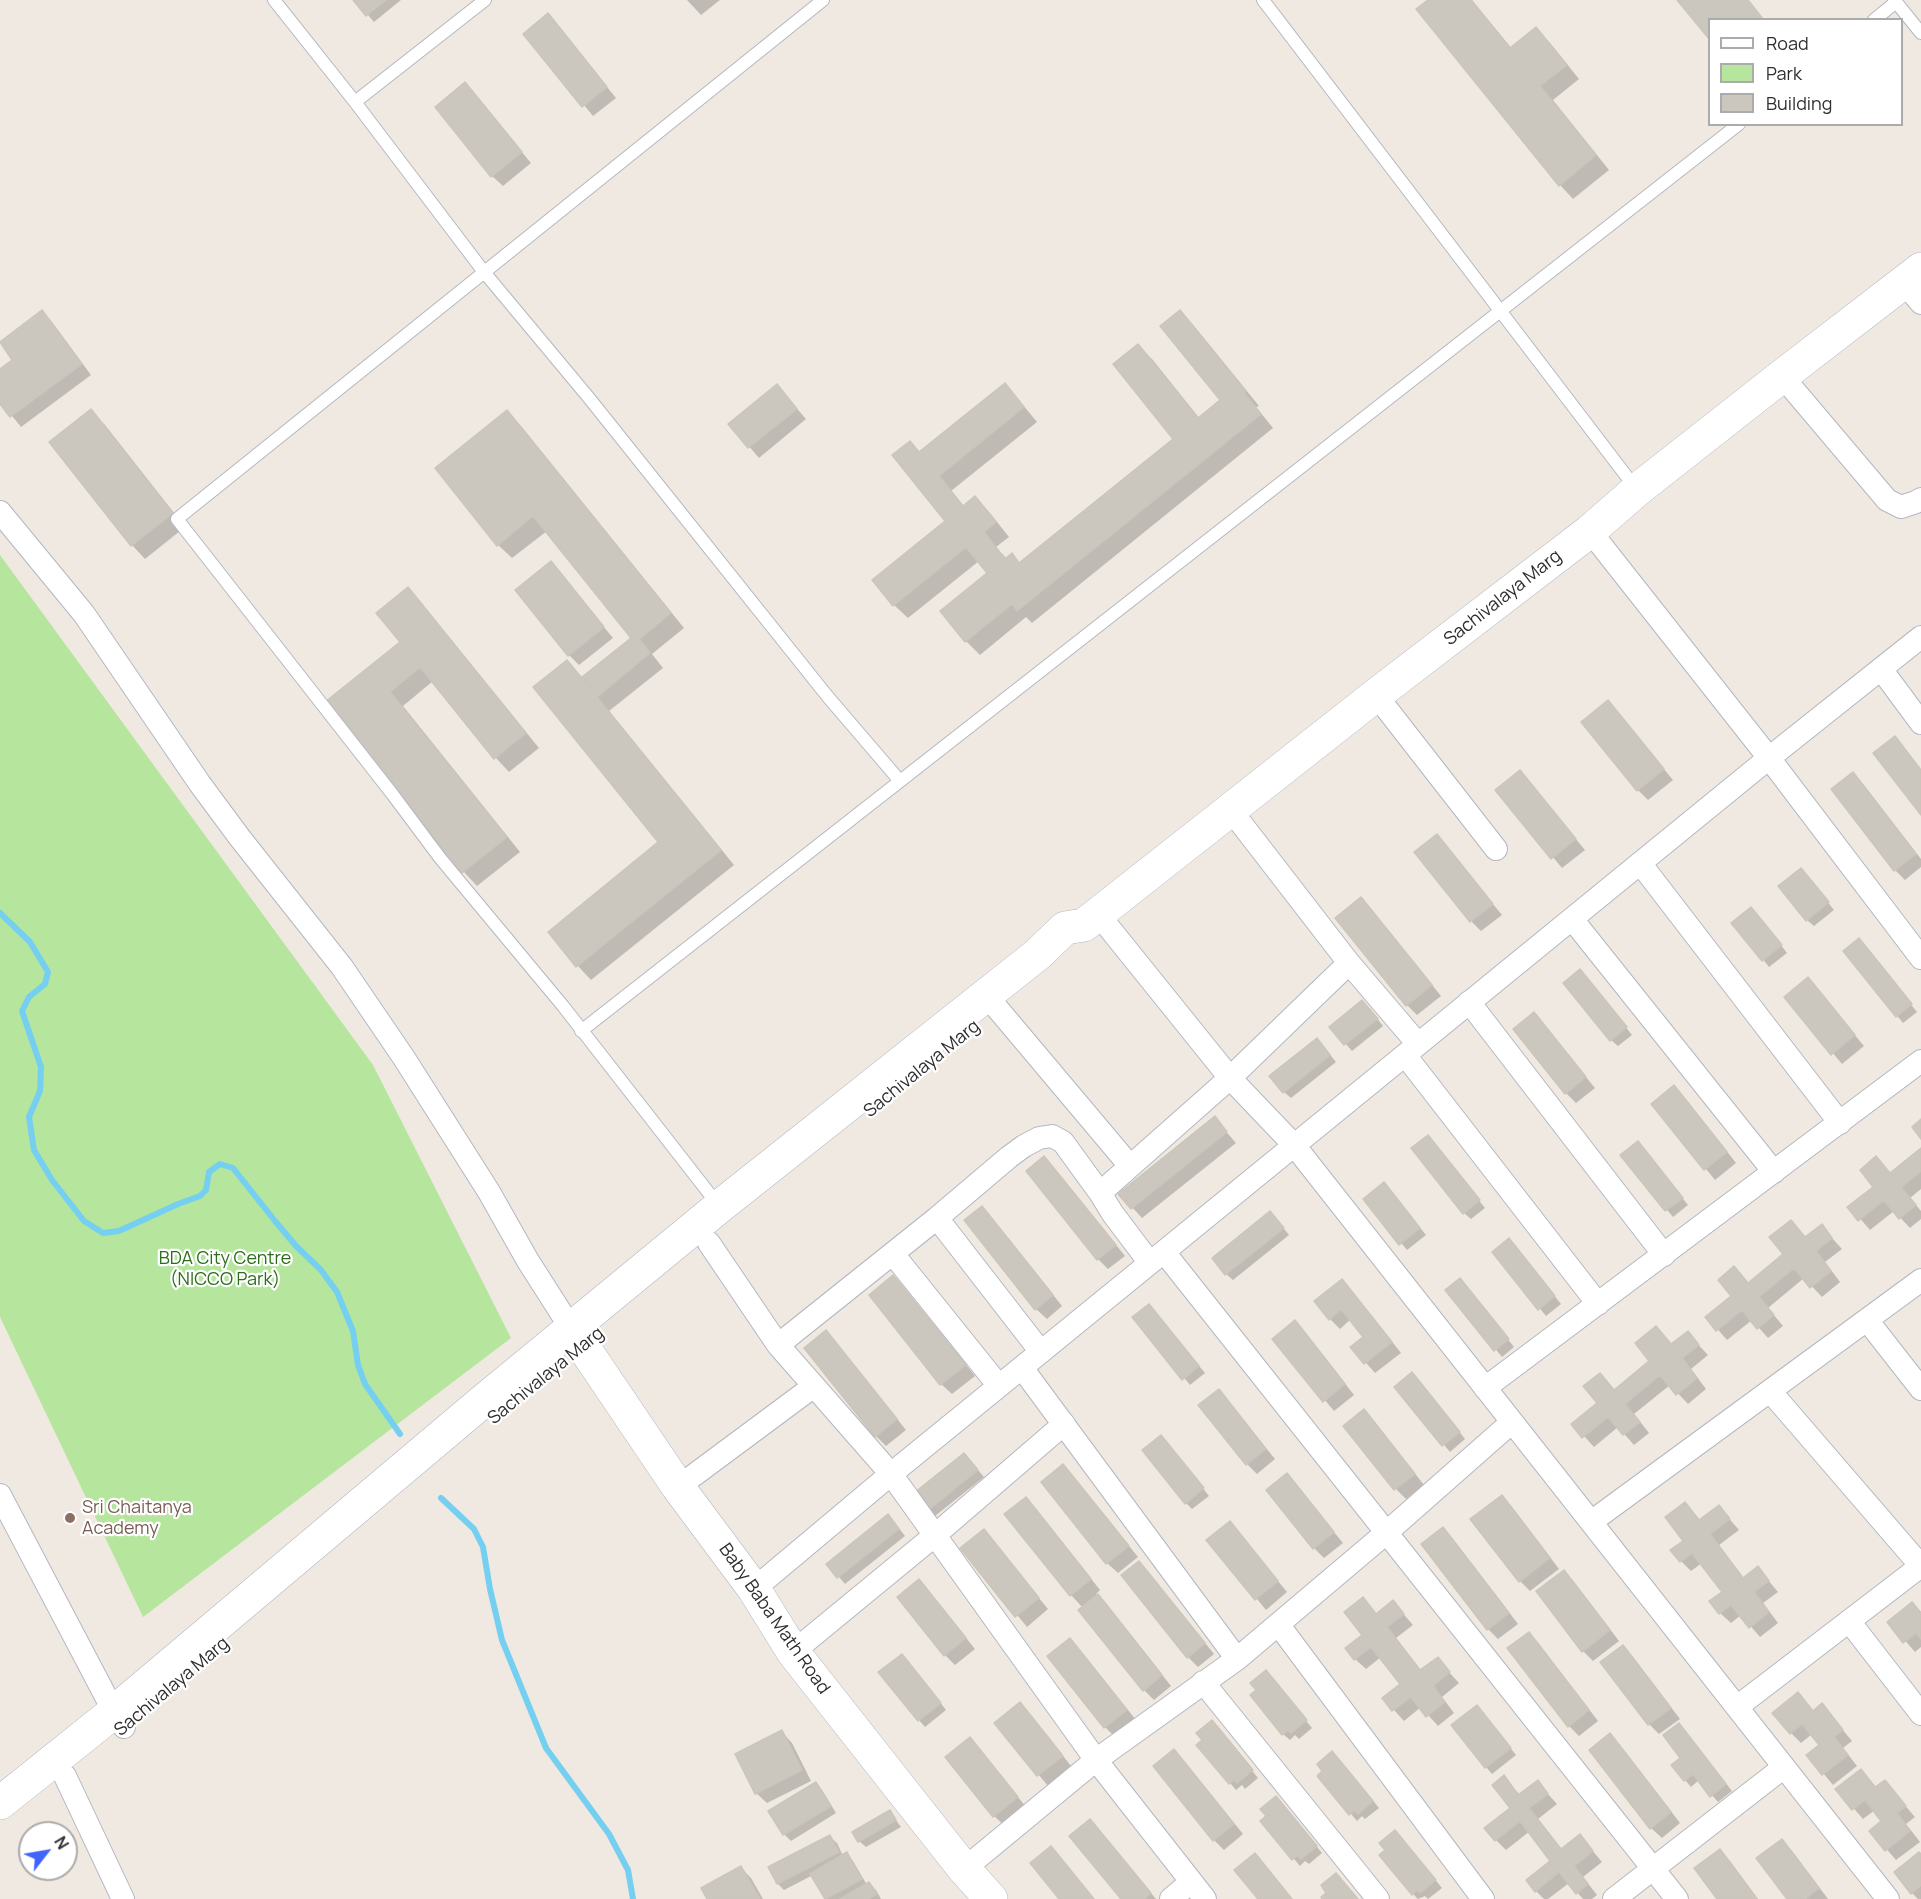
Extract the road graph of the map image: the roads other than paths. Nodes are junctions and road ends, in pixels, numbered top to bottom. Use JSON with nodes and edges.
{"nodes":[{"id":1,"x":274,"y":0,"type":"edge"},
{"id":2,"x":484,"y":0,"type":"edge"},
{"id":3,"x":823,"y":0,"type":"edge"},
{"id":4,"x":1263,"y":0,"type":"edge"},
{"id":5,"x":1895,"y":1,"type":"edge"},
{"id":6,"x":1876,"y":18,"type":"edge"},
{"id":7,"x":1921,"y":33,"type":"edge"},
{"id":8,"x":355,"y":102,"type":"junction"},
{"id":9,"x":1737,"y":126,"type":"edge"},
{"id":10,"x":484,"y":272,"type":"junction"},
{"id":11,"x":1915,"y":285,"type":"edge"},
{"id":12,"x":1501,"y":311,"type":"junction"},
{"id":13,"x":1782,"y":376,"type":"junction"},
{"id":14,"x":1637,"y":490,"type":"junction"},
{"id":15,"x":1921,"y":499,"type":"edge"},
{"id":16,"x":0,"y":512,"type":"edge"},
{"id":17,"x":1590,"y":531,"type":"junction"},
{"id":18,"x":1921,"y":637,"type":"edge"},
{"id":19,"x":1881,"y":669,"type":"junction"},
{"id":20,"x":1376,"y":695,"type":"junction"},
{"id":21,"x":1921,"y":723,"type":"edge"},
{"id":22,"x":1769,"y":758,"type":"junction"},
{"id":23,"x":900,"y":781,"type":"junction"},
{"id":24,"x":1230,"y":809,"type":"junction"},
{"id":25,"x":1496,"y":849,"type":"dead end"},
{"id":26,"x":1640,"y":863,"type":"junction"},
{"id":27,"x":1572,"y":919,"type":"junction"},
{"id":28,"x":1091,"y":920,"type":"junction"},
{"id":29,"x":1921,"y":958,"type":"edge"},
{"id":30,"x":1349,"y":963,"type":"junction"},
{"id":31,"x":1469,"y":1002,"type":"junction"},
{"id":32,"x":997,"y":1008,"type":"junction"},
{"id":33,"x":581,"y":1031,"type":"junction"},
{"id":34,"x":1412,"y":1050,"type":"junction"},
{"id":35,"x":1921,"y":1061,"type":"edge"},
{"id":36,"x":1230,"y":1078,"type":"junction"},
{"id":37,"x":1840,"y":1123,"type":"junction"},
{"id":38,"x":1294,"y":1145,"type":"junction"},
{"id":39,"x":1130,"y":1166,"type":"junction"},
{"id":40,"x":1774,"y":1172,"type":"junction"},
{"id":41,"x":1100,"y":1193,"type":"junction"},
{"id":42,"x":720,"y":1207,"type":"junction"},
{"id":43,"x":937,"y":1218,"type":"junction"},
{"id":44,"x":709,"y":1243,"type":"junction"},
{"id":45,"x":893,"y":1254,"type":"junction"},
{"id":46,"x":1664,"y":1255,"type":"junction"},
{"id":47,"x":1157,"y":1257,"type":"junction"},
{"id":48,"x":1921,"y":1280,"type":"edge"},
{"id":49,"x":1598,"y":1304,"type":"junction"},
{"id":50,"x":1867,"y":1320,"type":"junction"},
{"id":51,"x":577,"y":1338,"type":"junction"},
{"id":52,"x":778,"y":1345,"type":"junction"},
{"id":53,"x":1041,"y":1352,"type":"junction"},
{"id":54,"x":1022,"y":1368,"type":"junction"},
{"id":55,"x":814,"y":1386,"type":"junction"},
{"id":56,"x":999,"y":1386,"type":"junction"},
{"id":57,"x":1485,"y":1388,"type":"junction"},
{"id":58,"x":1921,"y":1389,"type":"edge"},
{"id":59,"x":1770,"y":1391,"type":"junction"},
{"id":60,"x":1512,"y":1422,"type":"junction"},
{"id":61,"x":1064,"y":1424,"type":"junction"},
{"id":62,"x":891,"y":1474,"type":"junction"},
{"id":63,"x":678,"y":1487,"type":"junction"},
{"id":64,"x":0,"y":1495,"type":"edge"},
{"id":65,"x":1591,"y":1522,"type":"junction"},
{"id":66,"x":1386,"y":1533,"type":"junction"},
{"id":67,"x":934,"y":1536,"type":"junction"},
{"id":68,"x":1921,"y":1566,"type":"edge"},
{"id":69,"x":754,"y":1589,"type":"junction"},
{"id":70,"x":1849,"y":1621,"type":"junction"},
{"id":71,"x":1278,"y":1624,"type":"junction"},
{"id":72,"x":794,"y":1652,"type":"junction"},
{"id":73,"x":1237,"y":1659,"type":"junction"},
{"id":74,"x":1203,"y":1683,"type":"junction"},
{"id":75,"x":1737,"y":1707,"type":"junction"},
{"id":76,"x":1921,"y":1714,"type":"edge"},
{"id":77,"x":119,"y":1720,"type":"junction"},
{"id":78,"x":1096,"y":1760,"type":"junction"},
{"id":79,"x":1784,"y":1767,"type":"junction"},
{"id":80,"x":64,"y":1776,"type":"junction"},
{"id":81,"x":0,"y":1803,"type":"edge"},
{"id":82,"x":0,"y":1826,"type":"edge"},
{"id":83,"x":1653,"y":1868,"type":"junction"},
{"id":84,"x":964,"y":1869,"type":"junction"},
{"id":85,"x":1198,"y":1890,"type":"edge"},
{"id":86,"x":123,"y":1899,"type":"edge"},
{"id":87,"x":991,"y":1899,"type":"edge"},
{"id":88,"x":1171,"y":1899,"type":"edge"},
{"id":89,"x":1378,"y":1899,"type":"edge"},
{"id":90,"x":1483,"y":1899,"type":"edge"},
{"id":91,"x":1614,"y":1899,"type":"edge"},
{"id":92,"x":1677,"y":1899,"type":"edge"},
{"id":93,"x":1888,"y":1899,"type":"edge"}],
"edges":[{"from":1,"to":8,"type":"lane"},
{"from":2,"to":8,"type":"lane"},
{"from":3,"to":10,"type":"lane"},
{"from":4,"to":12,"type":"lane"},
{"from":5,"to":6,"type":"lane"},
{"from":5,"to":7,"type":"lane"},
{"from":8,"to":10,"type":"lane"},
{"from":9,"to":12,"type":"lane"},
{"from":10,"to":23,"type":"lane"},
{"from":10,"to":33,"type":"lane"},
{"from":11,"to":13,"type":"main road","name":"Sachivalaya Marg"},
{"from":12,"to":14,"type":"lane"},
{"from":12,"to":23,"type":"lane"},
{"from":13,"to":14,"type":"main road","name":"Sachivalaya Marg"},
{"from":13,"to":15,"type":"street"},
{"from":14,"to":17,"type":"main road","name":"Sachivalaya Marg"},
{"from":16,"to":51,"type":"street"},
{"from":17,"to":20,"type":"main road","name":"Sachivalaya Marg"},
{"from":17,"to":22,"type":"street"},
{"from":18,"to":19,"type":"street"},
{"from":19,"to":21,"type":"street"},
{"from":19,"to":22,"type":"street"},
{"from":20,"to":24,"type":"main road","name":"Sachivalaya Marg"},
{"from":20,"to":25,"type":"street"},
{"from":22,"to":26,"type":"street"},
{"from":22,"to":29,"type":"street"},
{"from":23,"to":33,"type":"lane"},
{"from":24,"to":28,"type":"main road","name":"Sachivalaya Marg"},
{"from":24,"to":30,"type":"street"},
{"from":26,"to":27,"type":"street"},
{"from":26,"to":37,"type":"street"},
{"from":27,"to":31,"type":"street"},
{"from":27,"to":40,"type":"street"},
{"from":28,"to":32,"type":"main road","name":"Sachivalaya Marg"},
{"from":28,"to":36,"type":"street"},
{"from":28,"to":42,"type":"main road","name":"Sachivalaya Marg"},
{"from":30,"to":34,"type":"street"},
{"from":30,"to":36,"type":"street"},
{"from":31,"to":34,"type":"street"},
{"from":31,"to":46,"type":"street"},
{"from":32,"to":39,"type":"street"},
{"from":32,"to":44,"type":"main road","name":"Sachivalaya Marg"},
{"from":33,"to":42,"type":"lane"},
{"from":34,"to":38,"type":"street"},
{"from":34,"to":49,"type":"street"},
{"from":35,"to":37,"type":"street"},
{"from":36,"to":38,"type":"street"},
{"from":36,"to":39,"type":"street"},
{"from":37,"to":40,"type":"street"},
{"from":38,"to":47,"type":"street"},
{"from":38,"to":57,"type":"street"},
{"from":39,"to":41,"type":"street"},
{"from":40,"to":46,"type":"street"},
{"from":41,"to":43,"type":"street"},
{"from":41,"to":47,"type":"street"},
{"from":42,"to":51,"type":"main road","name":"Sachivalaya Marg"},
{"from":43,"to":45,"type":"street"},
{"from":43,"to":53,"type":"street"},
{"from":44,"to":51,"type":"main road","name":"Sachivalaya Marg"},
{"from":44,"to":52,"type":"street"},
{"from":45,"to":52,"type":"street"},
{"from":45,"to":56,"type":"street"},
{"from":46,"to":49,"type":"street"},
{"from":47,"to":53,"type":"street"},
{"from":47,"to":66,"type":"street"},
{"from":48,"to":50,"type":"street"},
{"from":49,"to":57,"type":"street"},
{"from":50,"to":58,"type":"street"},
{"from":50,"to":59,"type":"street"},
{"from":51,"to":63,"type":"main road","name":"Baby Baba Math Road"},
{"from":51,"to":77,"type":"main road","name":"Sachivalaya Marg"},
{"from":52,"to":55,"type":"street"},
{"from":53,"to":54,"type":"street"},
{"from":54,"to":56,"type":"street"},
{"from":54,"to":61,"type":"street"},
{"from":55,"to":62,"type":"street"},
{"from":55,"to":63,"type":"street"},
{"from":56,"to":62,"type":"street"},
{"from":57,"to":60,"type":"street"},
{"from":59,"to":65,"type":"street"},
{"from":59,"to":68,"type":"street"},
{"from":60,"to":65,"type":"street"},
{"from":60,"to":66,"type":"street"},
{"from":61,"to":67,"type":"street"},
{"from":61,"to":73,"type":"street"},
{"from":62,"to":67,"type":"street"},
{"from":62,"to":69,"type":"street"},
{"from":63,"to":69,"type":"main road","name":"Baby Baba Math Road"},
{"from":64,"to":77,"type":"street"},
{"from":65,"to":75,"type":"street"},
{"from":66,"to":71,"type":"street"},
{"from":66,"to":83,"type":"street"},
{"from":67,"to":72,"type":"street"},
{"from":67,"to":78,"type":"street"},
{"from":68,"to":70,"type":"street"},
{"from":69,"to":72,"type":"main road","name":"Baby Baba Math Road"},
{"from":70,"to":75,"type":"street"},
{"from":70,"to":76,"type":"street"},
{"from":71,"to":73,"type":"street"},
{"from":71,"to":90,"type":"street"},
{"from":72,"to":84,"type":"main road","name":"Baby Baba Math Road"},
{"from":73,"to":74,"type":"street"},
{"from":74,"to":78,"type":"street"},
{"from":74,"to":89,"type":"street"},
{"from":75,"to":79,"type":"street"},
{"from":77,"to":80,"type":"main road","name":"Sachivalaya Marg"},
{"from":77,"to":81,"type":"main road","name":"Sachivalaya Marg"},
{"from":78,"to":84,"type":"street"},
{"from":78,"to":85,"type":"street"},
{"from":79,"to":83,"type":"street"},
{"from":79,"to":93,"type":"street"},
{"from":80,"to":82,"type":"main road","name":"Sachivalaya Marg"},
{"from":80,"to":86,"type":"street"},
{"from":83,"to":91,"type":"street"},
{"from":83,"to":92,"type":"street"},
{"from":84,"to":87,"type":"main road","name":"Baby Baba Math Road"},
{"from":85,"to":88,"type":"street"}]}
